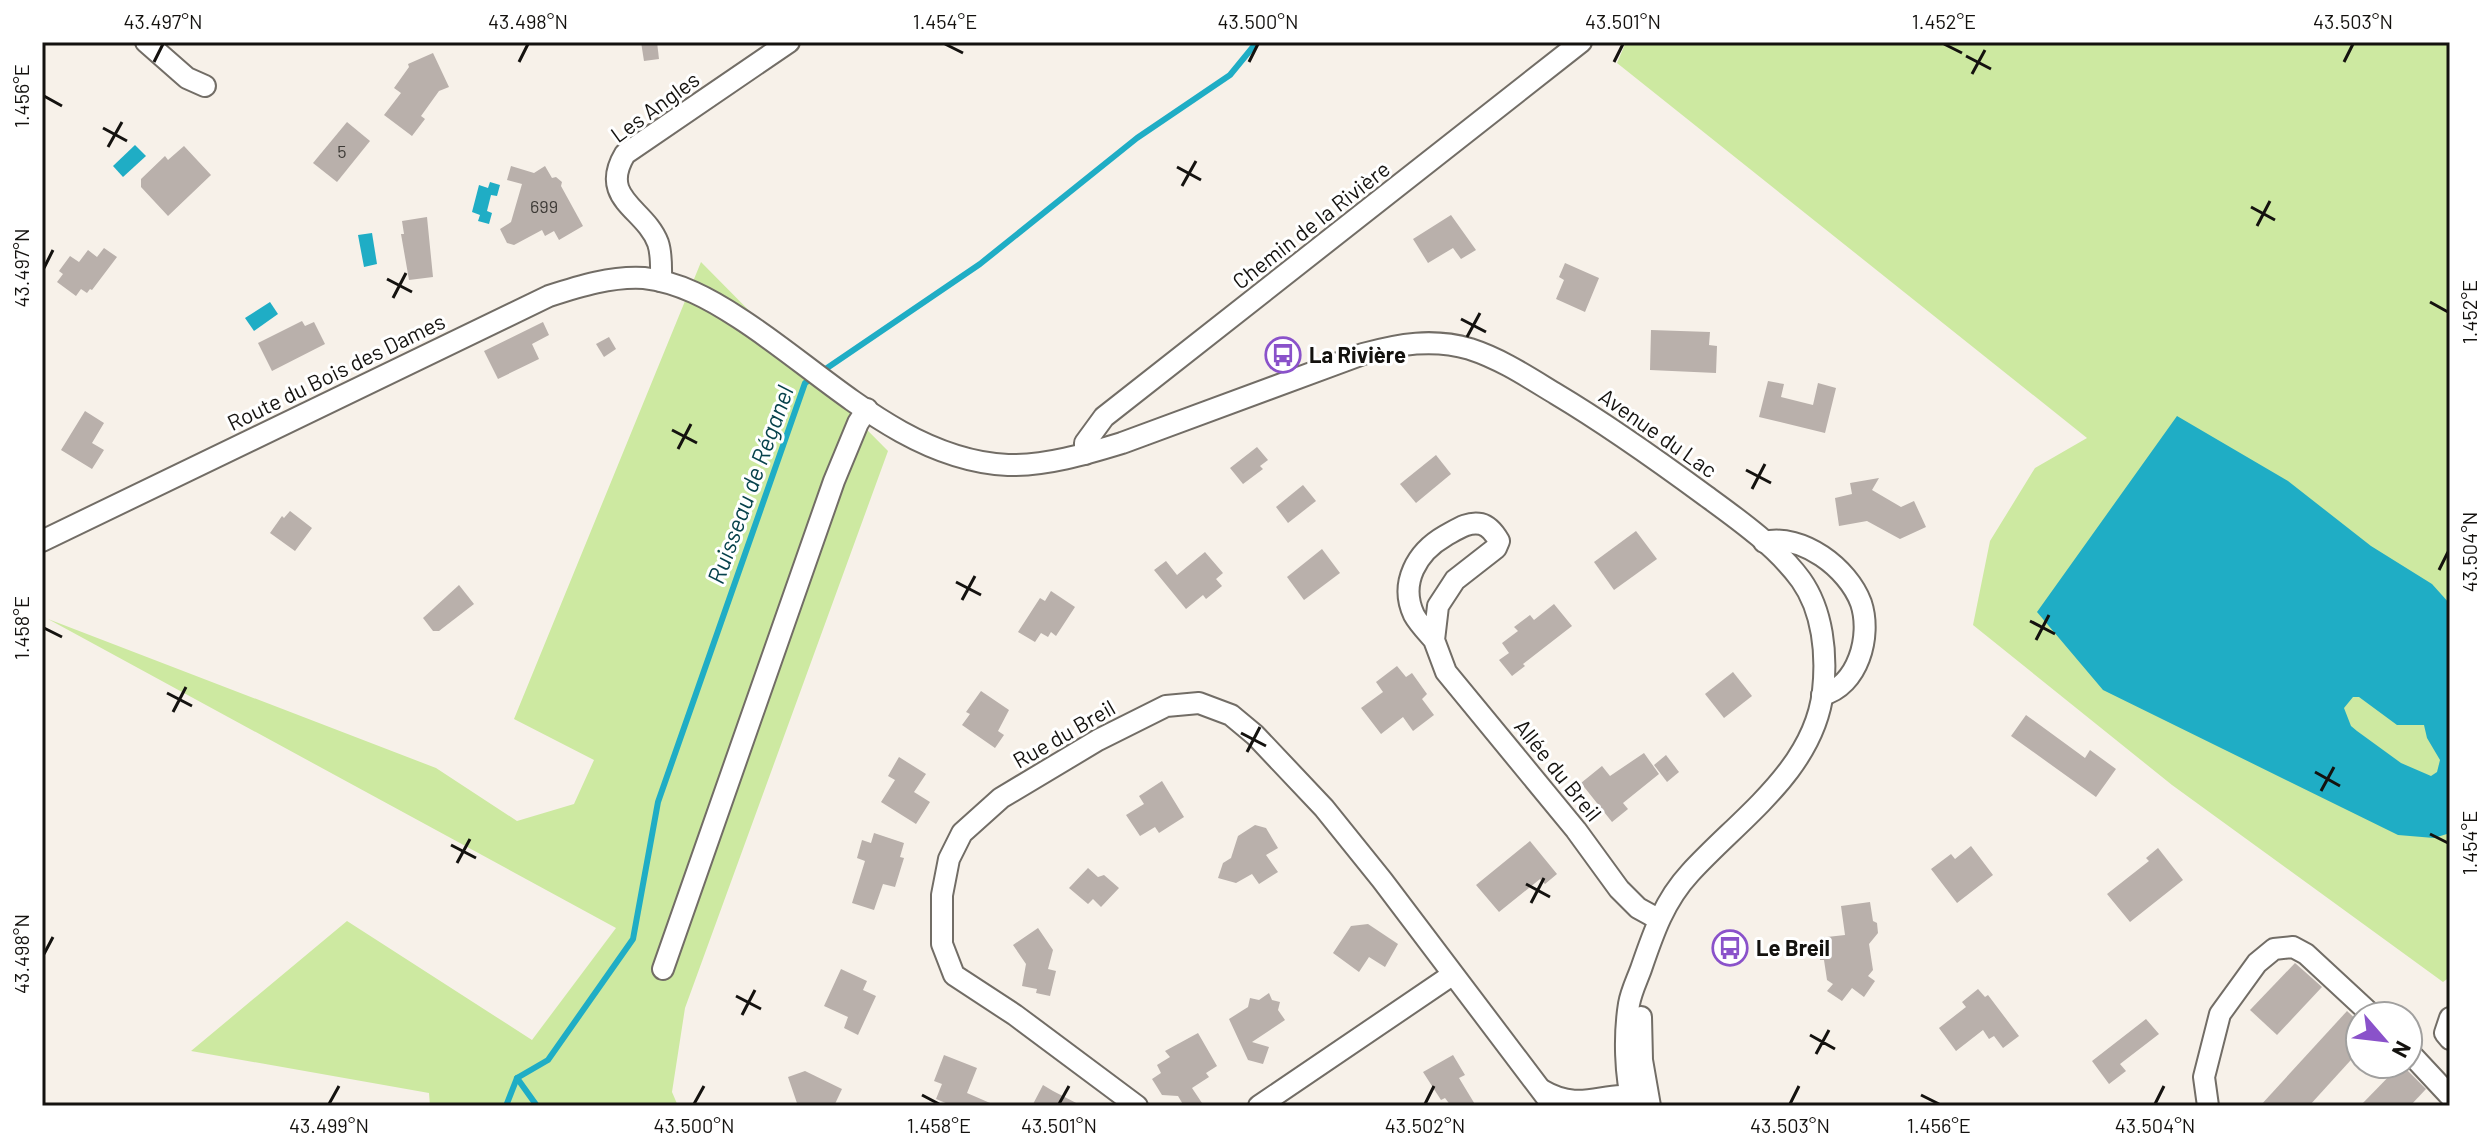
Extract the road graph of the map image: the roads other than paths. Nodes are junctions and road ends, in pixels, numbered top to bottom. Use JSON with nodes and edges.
{"nodes":[{"id":1,"x":146,"y":42,"type":"edge"},
{"id":2,"x":789,"y":42,"type":"edge"},
{"id":3,"x":1581,"y":42,"type":"edge"},
{"id":4,"x":205,"y":86,"type":"dead end"},
{"id":5,"x":661,"y":281,"type":"junction"},
{"id":6,"x":867,"y":409,"type":"junction"},
{"id":7,"x":1085,"y":454,"type":"junction"},
{"id":8,"x":42,"y":541,"type":"edge"},
{"id":9,"x":1764,"y":542,"type":"junction"},
{"id":10,"x":1434,"y":640,"type":"junction"},
{"id":11,"x":1822,"y":695,"type":"junction"},
{"id":12,"x":1658,"y":919,"type":"junction"},
{"id":13,"x":663,"y":969,"type":"dead end"},
{"id":14,"x":1452,"y":975,"type":"junction"},
{"id":15,"x":2356,"y":1000,"type":"edge"},
{"id":16,"x":2450,"y":1018,"type":"edge"},
{"id":17,"x":2450,"y":1039,"type":"edge"},
{"id":18,"x":2424,"y":1068,"type":"edge"},
{"id":19,"x":1539,"y":1088,"type":"junction"},
{"id":20,"x":2450,"y":1096,"type":"edge"},
{"id":21,"x":1641,"y":1103,"type":"edge"},
{"id":22,"x":1137,"y":1106,"type":"edge"},
{"id":23,"x":1259,"y":1106,"type":"edge"},
{"id":24,"x":1553,"y":1106,"type":"edge"},
{"id":25,"x":2208,"y":1106,"type":"edge"}],
"edges":[{"from":1,"to":4,"type":"street"},
{"from":2,"to":5,"type":"street","name":"Les Angles"},
{"from":3,"to":7,"type":"street","name":"Chemin de la Rivière"},
{"from":5,"to":6,"type":"street","name":"Route du Bois des Dames"},
{"from":5,"to":8,"type":"street","name":"Route du Bois des Dames"},
{"from":6,"to":7,"type":"street","name":"Avenue du Lac"},
{"from":6,"to":13,"type":"street"},
{"from":7,"to":9,"type":"street","name":"Avenue du Lac"},
{"from":9,"to":11,"type":"street","name":"Avenue du Lac"},
{"from":9,"to":11,"type":"street"},
{"from":10,"to":10,"type":"street","name":"Allée du Breil"},
{"from":10,"to":12,"type":"street","name":"Allée du Breil"},
{"from":11,"to":12,"type":"street","name":"Avenue du Lac"},
{"from":12,"to":21,"type":"street","name":"Avenue du Lac"},
{"from":14,"to":19,"type":"street","name":"Rue du Breil"},
{"from":14,"to":22,"type":"street","name":"Rue du Breil"},
{"from":14,"to":23,"type":"street"},
{"from":15,"to":25,"type":"street"},
{"from":16,"to":17,"type":"street"},
{"from":18,"to":20,"type":"street"},
{"from":19,"to":21,"type":"street"},
{"from":19,"to":24,"type":"street","name":"Rue du Breil"}]}
